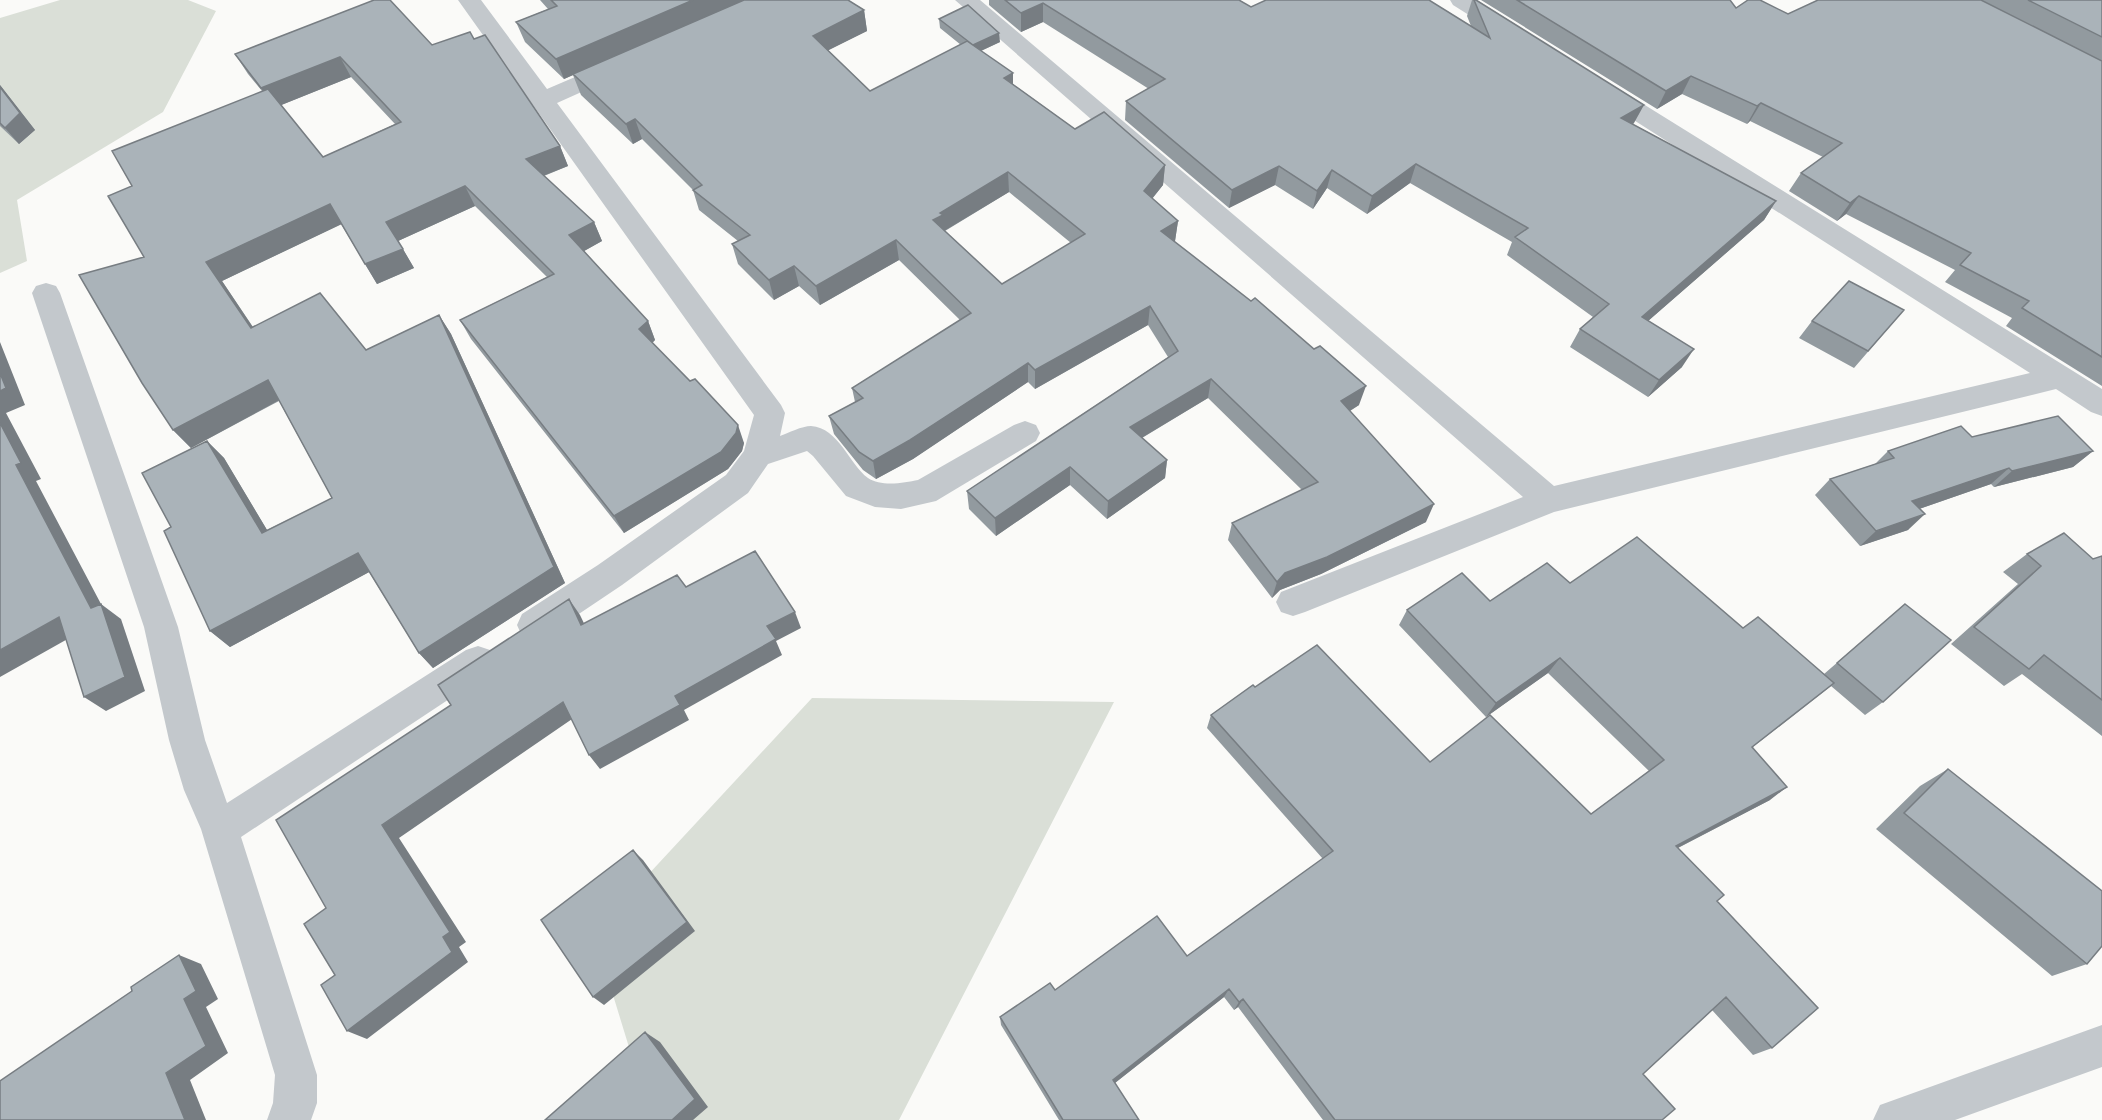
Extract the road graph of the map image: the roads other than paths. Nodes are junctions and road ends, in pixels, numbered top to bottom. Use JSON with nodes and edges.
{"nodes":[{"id":1,"x":469,"y":0,"type":"edge"},
{"id":2,"x":966,"y":0,"type":"edge"},
{"id":3,"x":1461,"y":0,"type":"edge"},
{"id":4,"x":1523,"y":39,"type":"edge"},
{"id":5,"x":640,"y":57,"type":"edge"},
{"id":6,"x":1584,"y":77,"type":"edge"},
{"id":7,"x":543,"y":100,"type":"junction"},
{"id":8,"x":46,"y":293,"type":"dead end"},
{"id":9,"x":2061,"y":377,"type":"junction"},
{"id":10,"x":2102,"y":404,"type":"edge"},
{"id":11,"x":1025,"y":433,"type":"dead end"},
{"id":12,"x":759,"y":455,"type":"junction"},
{"id":13,"x":1549,"y":500,"type":"junction"},
{"id":14,"x":1293,"y":602,"type":"dead end"},
{"id":15,"x":220,"y":829,"type":"junction"},
{"id":16,"x":2102,"y":1046,"type":"edge"},
{"id":17,"x":289,"y":1120,"type":"edge"},
{"id":18,"x":1895,"y":1120,"type":"edge"}],
"edges":[{"from":1,"to":7,"type":"street"},
{"from":2,"to":13,"type":"street"},
{"from":3,"to":4,"type":"street"},
{"from":5,"to":7,"type":"street"},
{"from":6,"to":9,"type":"street"},
{"from":7,"to":12,"type":"street"},
{"from":8,"to":15,"type":"street"},
{"from":9,"to":10,"type":"street"},
{"from":9,"to":13,"type":"street"},
{"from":11,"to":12,"type":"street"},
{"from":12,"to":15,"type":"street"},
{"from":13,"to":14,"type":"street"},
{"from":15,"to":17,"type":"street"},
{"from":16,"to":18,"type":"street"}]}
